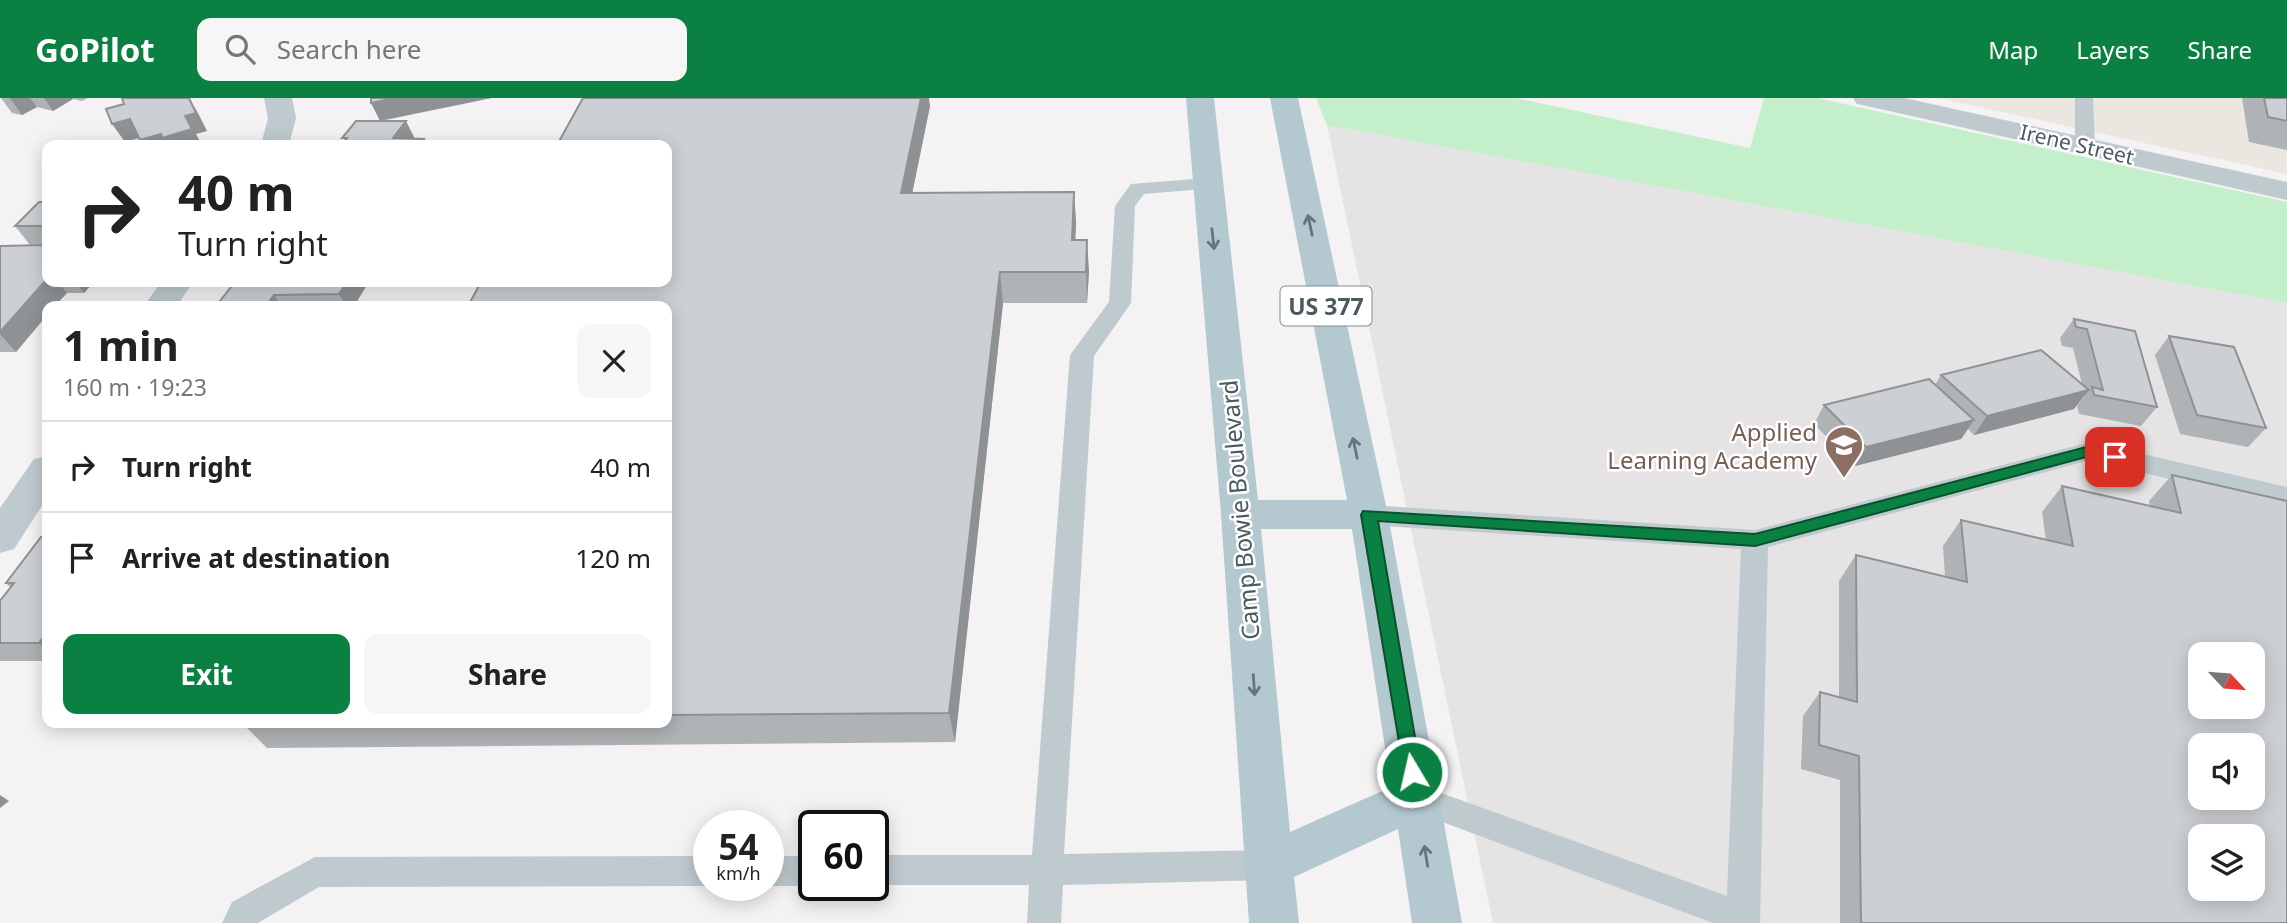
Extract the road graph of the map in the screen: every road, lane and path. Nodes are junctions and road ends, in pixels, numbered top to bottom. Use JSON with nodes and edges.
{"nodes":[{"id":1,"x":278,"y":98,"type":"edge"},
{"id":2,"x":1199,"y":98,"type":"edge"},
{"id":3,"x":1284,"y":98,"type":"edge"},
{"id":4,"x":1867,"y":98,"type":"edge"},
{"id":5,"x":2084,"y":98,"type":"edge"},
{"id":6,"x":276,"y":140,"type":"edge"},
{"id":7,"x":2085,"y":146,"type":"junction"},
{"id":8,"x":1208,"y":184,"type":"junction"},
{"id":9,"x":2287,"y":191,"type":"edge"},
{"id":10,"x":42,"y":476,"type":"edge"},
{"id":11,"x":2287,"y":497,"type":"edge"},
{"id":12,"x":1240,"y":514,"type":"junction"},
{"id":13,"x":1369,"y":515,"type":"junction"},
{"id":14,"x":0,"y":538,"type":"edge"},
{"id":15,"x":1755,"y":540,"type":"junction"},
{"id":16,"x":1416,"y":798,"type":"junction"},
{"id":17,"x":1268,"y":864,"type":"junction"},
{"id":18,"x":889,"y":870,"type":"edge"},
{"id":19,"x":1047,"y":870,"type":"junction"},
{"id":20,"x":693,"y":871,"type":"edge"},
{"id":21,"x":1743,"y":920,"type":"edge"},
{"id":22,"x":239,"y":923,"type":"edge"},
{"id":23,"x":1044,"y":923,"type":"edge"},
{"id":24,"x":1274,"y":923,"type":"edge"},
{"id":25,"x":1437,"y":923,"type":"edge"}],
"edges":[{"from":1,"to":6,"type":"street"},
{"from":2,"to":8,"type":"main road","name":"Camp Bowie Boulevard"},
{"from":13,"to":3,"type":"main road","number":"US 377","one_way":true},
{"from":4,"to":7,"type":"street","name":"Irene Street"},
{"from":5,"to":7,"type":"lane"},
{"from":7,"to":9,"type":"street","name":"Irene Street"},
{"from":8,"to":12,"type":"main road","name":"Camp Bowie Boulevard","one_way":true},
{"from":8,"to":19,"type":"lane"},
{"from":10,"to":14,"type":"street"},
{"from":11,"to":15,"type":"lane"},
{"from":12,"to":13,"type":"main road"},
{"from":12,"to":17,"type":"main road","name":"Camp Bowie Boulevard","one_way":true},
{"from":13,"to":15,"type":"lane"},
{"from":13,"to":16,"type":"main road","number":"US 377"},
{"from":15,"to":21,"type":"lane"},
{"from":16,"to":17,"type":"main road"},
{"from":16,"to":21,"type":"lane"},
{"from":25,"to":16,"type":"main road","number":"US 377","one_way":true},
{"from":17,"to":19,"type":"lane"},
{"from":17,"to":24,"type":"main road","name":"Camp Bowie Boulevard"},
{"from":18,"to":19,"type":"lane"},
{"from":19,"to":23,"type":"lane"},
{"from":20,"to":22,"type":"lane"}]}
